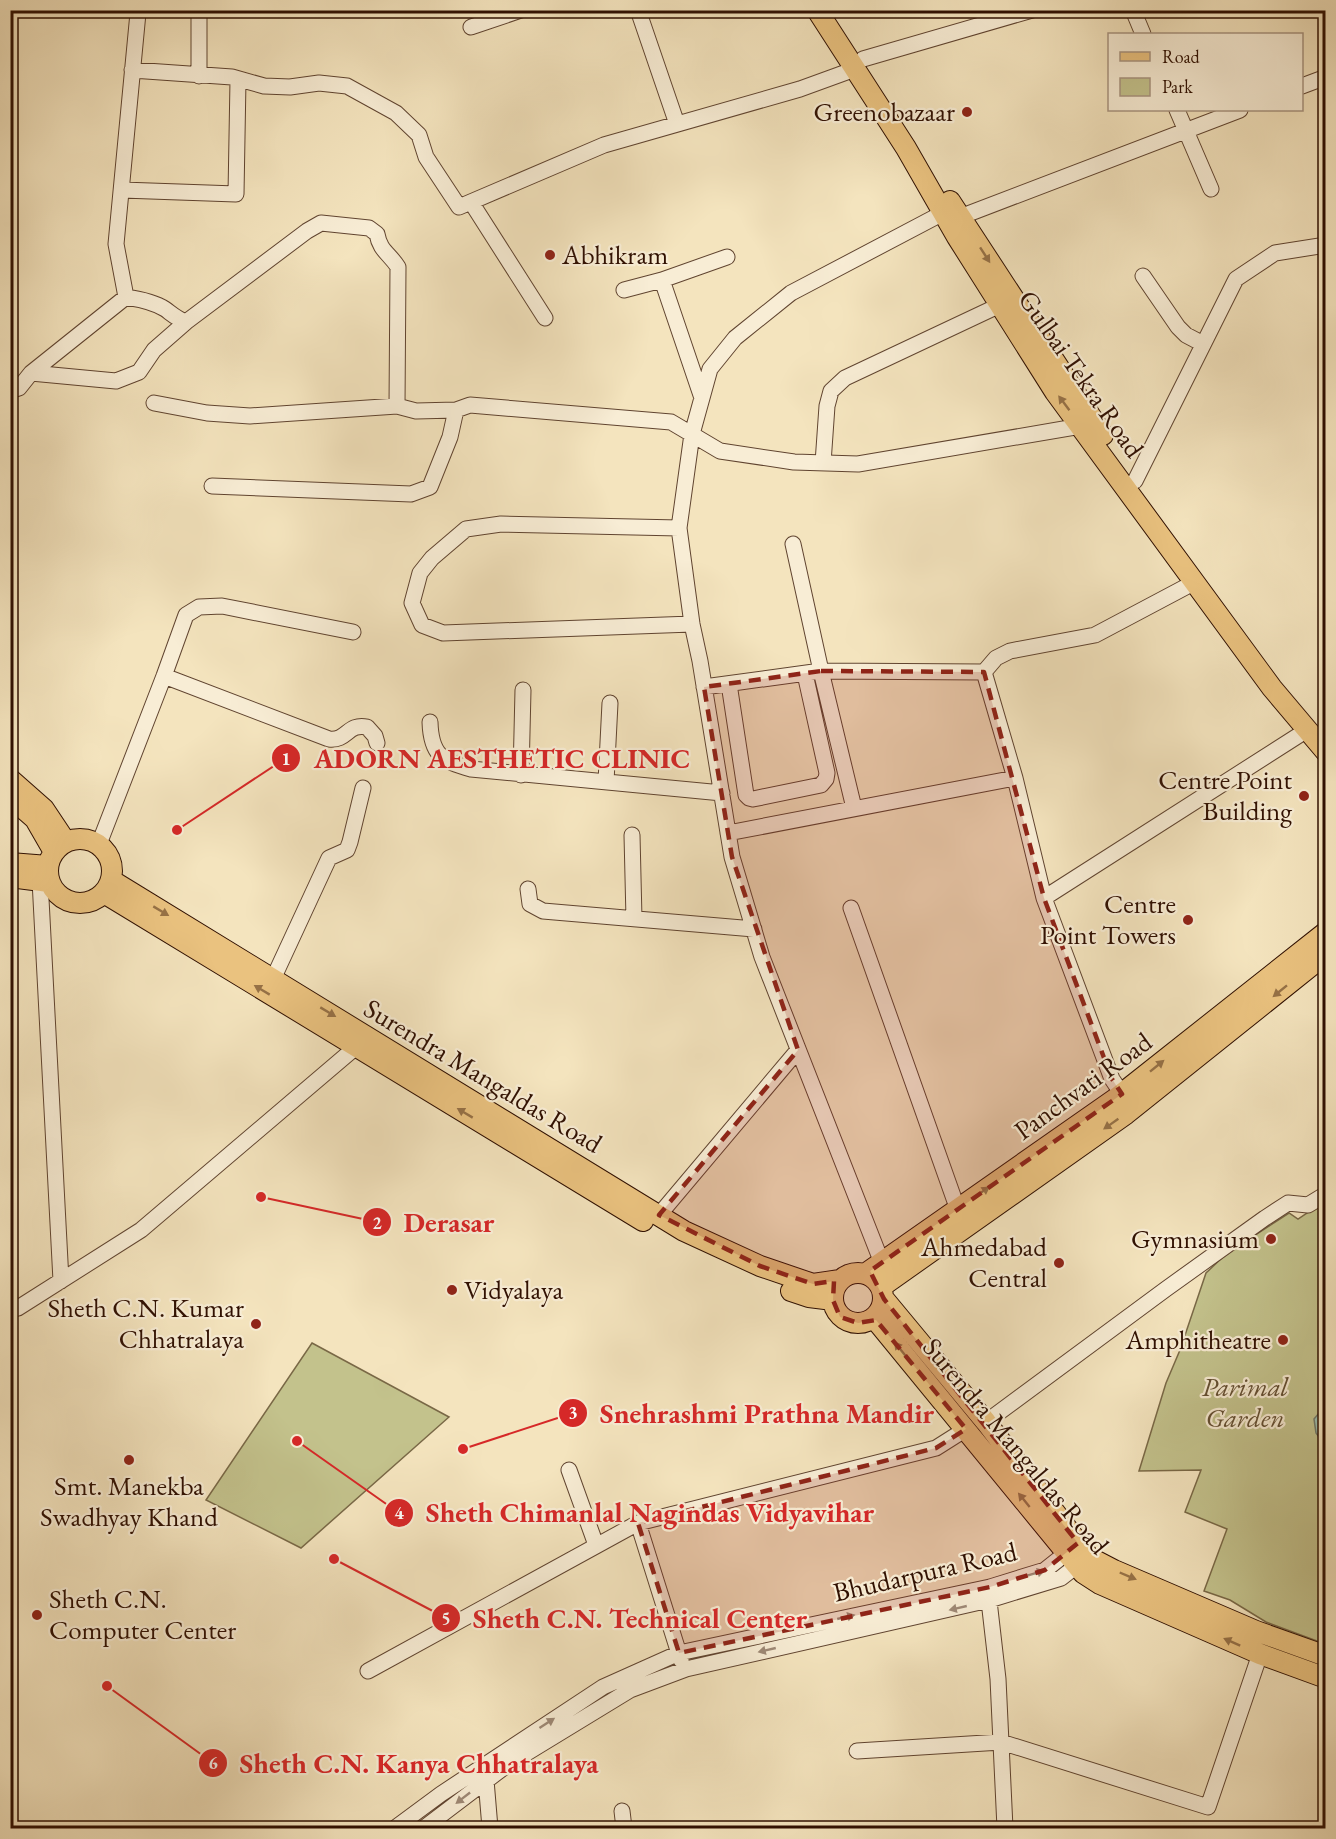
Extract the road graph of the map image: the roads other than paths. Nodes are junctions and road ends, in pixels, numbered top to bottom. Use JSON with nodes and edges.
{"nodes":[{"id":1,"x":199,"y":10,"type":"edge"},
{"id":2,"x":521,"y":10,"type":"edge"},
{"id":3,"x":638,"y":10,"type":"edge"},
{"id":4,"x":817,"y":10,"type":"edge"},
{"id":5,"x":831,"y":10,"type":"edge"},
{"id":6,"x":1032,"y":10,"type":"edge"},
{"id":7,"x":1132,"y":10,"type":"edge"},
{"id":8,"x":138,"y":13,"type":"dead end"},
{"id":9,"x":471,"y":27,"type":"dead end"},
{"id":10,"x":1143,"y":33,"type":"edge"},
{"id":11,"x":859,"y":64,"type":"junction"},
{"id":12,"x":132,"y":70,"type":"junction"},
{"id":13,"x":198,"y":76,"type":"junction"},
{"id":14,"x":1326,"y":77,"type":"edge"},
{"id":15,"x":238,"y":80,"type":"junction"},
{"id":16,"x":1303,"y":86,"type":"edge"},
{"id":17,"x":1177,"y":111,"type":"edge"},
{"id":18,"x":1237,"y":111,"type":"edge"},
{"id":19,"x":677,"y":124,"type":"junction"},
{"id":20,"x":1186,"y":130,"type":"junction"},
{"id":21,"x":1211,"y":189,"type":"dead end"},
{"id":22,"x":122,"y":190,"type":"junction"},
{"id":23,"x":471,"y":202,"type":"junction"},
{"id":24,"x":952,"y":215,"type":"junction"},
{"id":25,"x":1326,"y":245,"type":"edge"},
{"id":26,"x":727,"y":256,"type":"dead end"},
{"id":27,"x":1143,"y":276,"type":"dead end"},
{"id":28,"x":662,"y":280,"type":"junction"},
{"id":29,"x":624,"y":290,"type":"dead end"},
{"id":30,"x":126,"y":297,"type":"junction"},
{"id":31,"x":1000,"y":305,"type":"junction"},
{"id":32,"x":546,"y":318,"type":"dead end"},
{"id":33,"x":186,"y":322,"type":"junction"},
{"id":34,"x":1203,"y":344,"type":"junction"},
{"id":35,"x":31,"y":374,"type":"junction"},
{"id":36,"x":10,"y":391,"type":"edge"},
{"id":37,"x":702,"y":398,"type":"junction"},
{"id":38,"x":154,"y":404,"type":"dead end"},
{"id":39,"x":397,"y":406,"type":"junction"},
{"id":40,"x":456,"y":410,"type":"junction"},
{"id":41,"x":1081,"y":426,"type":"junction"},
{"id":42,"x":692,"y":434,"type":"junction"},
{"id":43,"x":822,"y":463,"type":"junction"},
{"id":44,"x":1135,"y":481,"type":"junction"},
{"id":45,"x":212,"y":486,"type":"dead end"},
{"id":46,"x":679,"y":528,"type":"junction"},
{"id":47,"x":793,"y":544,"type":"dead end"},
{"id":48,"x":1195,"y":582,"type":"junction"},
{"id":49,"x":692,"y":624,"type":"junction"},
{"id":50,"x":353,"y":632,"type":"dead end"},
{"id":51,"x":821,"y":671,"type":"junction"},
{"id":52,"x":984,"y":672,"type":"junction"},
{"id":53,"x":805,"y":674,"type":"junction"},
{"id":54,"x":164,"y":676,"type":"junction"},
{"id":55,"x":729,"y":684,"type":"junction"},
{"id":56,"x":704,"y":687,"type":"junction"},
{"id":57,"x":524,"y":690,"type":"dead end"},
{"id":58,"x":610,"y":703,"type":"dead end"},
{"id":59,"x":430,"y":722,"type":"dead end"},
{"id":60,"x":1316,"y":733,"type":"edge"},
{"id":61,"x":377,"y":743,"type":"dead end"},
{"id":62,"x":1326,"y":752,"type":"edge"},
{"id":63,"x":521,"y":775,"type":"junction"},
{"id":64,"x":10,"y":778,"type":"edge"},
{"id":65,"x":1015,"y":778,"type":"junction"},
{"id":66,"x":606,"y":782,"type":"junction"},
{"id":67,"x":363,"y":788,"type":"dead end"},
{"id":68,"x":722,"y":793,"type":"junction"},
{"id":69,"x":10,"y":797,"type":"edge"},
{"id":70,"x":854,"y":808,"type":"junction"},
{"id":71,"x":728,"y":833,"type":"junction"},
{"id":72,"x":632,"y":835,"type":"dead end"},
{"id":73,"x":99,"y":844,"type":"junction"},
{"id":74,"x":10,"y":863,"type":"edge"},
{"id":75,"x":51,"y":864,"type":"junction"},
{"id":76,"x":10,"y":877,"type":"edge"},
{"id":77,"x":107,"y":887,"type":"junction"},
{"id":78,"x":528,"y":889,"type":"dead end"},
{"id":79,"x":1044,"y":898,"type":"junction"},
{"id":80,"x":851,"y":908,"type":"dead end"},
{"id":81,"x":634,"y":919,"type":"junction"},
{"id":82,"x":754,"y":929,"type":"junction"},
{"id":83,"x":1326,"y":932,"type":"edge"},
{"id":84,"x":1326,"y":954,"type":"edge"},
{"id":85,"x":273,"y":979,"type":"junction"},
{"id":86,"x":356,"y":1047,"type":"junction"},
{"id":87,"x":798,"y":1050,"type":"junction"},
{"id":88,"x":1122,"y":1094,"type":"junction"},
{"id":89,"x":1326,"y":1194,"type":"edge"},
{"id":90,"x":958,"y":1210,"type":"junction"},
{"id":91,"x":658,"y":1215,"type":"junction"},
{"id":92,"x":882,"y":1263,"type":"junction"},
{"id":93,"x":865,"y":1274,"type":"junction"},
{"id":94,"x":840,"y":1280,"type":"junction"},
{"id":95,"x":61,"y":1281,"type":"junction"},
{"id":96,"x":882,"y":1293,"type":"junction"},
{"id":97,"x":833,"y":1300,"type":"junction"},
{"id":98,"x":10,"y":1310,"type":"edge"},
{"id":99,"x":874,"y":1318,"type":"junction"},
{"id":100,"x":986,"y":1422,"type":"junction"},
{"id":101,"x":966,"y":1429,"type":"junction"},
{"id":102,"x":569,"y":1470,"type":"dead end"},
{"id":103,"x":638,"y":1523,"type":"junction"},
{"id":104,"x":596,"y":1545,"type":"junction"},
{"id":105,"x":1077,"y":1555,"type":"junction"},
{"id":106,"x":988,"y":1594,"type":"junction"},
{"id":107,"x":679,"y":1653,"type":"junction"},
{"id":108,"x":1260,"y":1654,"type":"junction"},
{"id":109,"x":1326,"y":1656,"type":"edge"},
{"id":110,"x":684,"y":1670,"type":"junction"},
{"id":111,"x":368,"y":1671,"type":"dead end"},
{"id":112,"x":1326,"y":1678,"type":"edge"},
{"id":113,"x":1001,"y":1742,"type":"junction"},
{"id":114,"x":857,"y":1751,"type":"dead end"},
{"id":115,"x":484,"y":1773,"type":"junction"},
{"id":116,"x":622,"y":1811,"type":"dead end"},
{"id":117,"x":396,"y":1828,"type":"edge"},
{"id":118,"x":424,"y":1828,"type":"edge"},
{"id":119,"x":490,"y":1828,"type":"edge"},
{"id":120,"x":624,"y":1828,"type":"edge"},
{"id":121,"x":1005,"y":1828,"type":"edge"}],
"edges":[{"from":1,"to":13,"type":"street"},
{"from":2,"to":9,"type":"street"},
{"from":3,"to":19,"type":"street"},
{"from":4,"to":11,"type":"main road","name":"Gulbai Tekra Road"},
{"from":5,"to":11,"type":"main road","name":"Gulbai Tekra Road"},
{"from":6,"to":11,"type":"street"},
{"from":7,"to":10,"type":"street"},
{"from":8,"to":12,"type":"street"},
{"from":11,"to":19,"type":"street"},
{"from":11,"to":24,"type":"main road","name":"Gulbai Tekra Road"},
{"from":12,"to":13,"type":"street"},
{"from":12,"to":22,"type":"street"},
{"from":13,"to":15,"type":"street"},
{"from":14,"to":16,"type":"street"},
{"from":15,"to":22,"type":"street"},
{"from":15,"to":23,"type":"street"},
{"from":17,"to":20,"type":"street"},
{"from":18,"to":20,"type":"street"},
{"from":19,"to":23,"type":"street"},
{"from":20,"to":21,"type":"street"},
{"from":20,"to":24,"type":"street"},
{"from":22,"to":30,"type":"street"},
{"from":23,"to":32,"type":"street"},
{"from":24,"to":31,"type":"main road","name":"Gulbai Tekra Road"},
{"from":24,"to":37,"type":"street"},
{"from":24,"to":44,"type":"main road","name":"Gulbai Tekra Road","one_way":true},
{"from":25,"to":34,"type":"street"},
{"from":26,"to":28,"type":"street"},
{"from":27,"to":34,"type":"street"},
{"from":28,"to":29,"type":"street"},
{"from":28,"to":37,"type":"street"},
{"from":30,"to":33,"type":"street"},
{"from":30,"to":35,"type":"street"},
{"from":41,"to":31,"type":"main road","name":"Gulbai Tekra Road","one_way":true},
{"from":31,"to":43,"type":"street"},
{"from":33,"to":35,"type":"street"},
{"from":33,"to":39,"type":"street"},
{"from":34,"to":44,"type":"street"},
{"from":35,"to":36,"type":"street"},
{"from":37,"to":42,"type":"street"},
{"from":38,"to":39,"type":"street"},
{"from":39,"to":40,"type":"street"},
{"from":40,"to":42,"type":"street"},
{"from":40,"to":45,"type":"street"},
{"from":41,"to":43,"type":"street"},
{"from":41,"to":48,"type":"main road","name":"Gulbai Tekra Road"},
{"from":42,"to":43,"type":"street"},
{"from":42,"to":46,"type":"street"},
{"from":44,"to":60,"type":"main road","name":"Gulbai Tekra Road"},
{"from":46,"to":49,"type":"street"},
{"from":46,"to":49,"type":"street"},
{"from":47,"to":51,"type":"street"},
{"from":48,"to":52,"type":"street"},
{"from":48,"to":60,"type":"main road","name":"Gulbai Tekra Road"},
{"from":49,"to":56,"type":"street"},
{"from":50,"to":54,"type":"street"},
{"from":51,"to":52,"type":"street"},
{"from":51,"to":53,"type":"street"},
{"from":51,"to":70,"type":"street"},
{"from":52,"to":65,"type":"street"},
{"from":53,"to":55,"type":"street"},
{"from":53,"to":55,"type":"street"},
{"from":54,"to":61,"type":"street"},
{"from":54,"to":73,"type":"street"},
{"from":55,"to":56,"type":"street"},
{"from":56,"to":68,"type":"street"},
{"from":57,"to":63,"type":"street"},
{"from":58,"to":66,"type":"street"},
{"from":59,"to":63,"type":"street"},
{"from":60,"to":62,"type":"main road","name":"Gulbai Tekra Road"},
{"from":60,"to":79,"type":"street"},
{"from":63,"to":66,"type":"street"},
{"from":64,"to":75,"type":"main road"},
{"from":65,"to":70,"type":"street"},
{"from":65,"to":79,"type":"street"},
{"from":66,"to":68,"type":"street"},
{"from":67,"to":85,"type":"street"},
{"from":68,"to":71,"type":"street"},
{"from":69,"to":75,"type":"main road"},
{"from":70,"to":71,"type":"street"},
{"from":71,"to":82,"type":"street"},
{"from":72,"to":81,"type":"street"},
{"from":73,"to":75,"type":"main road"},
{"from":73,"to":77,"type":"main road"},
{"from":74,"to":75,"type":"main road"},
{"from":75,"to":76,"type":"main road"},
{"from":75,"to":77,"type":"main road"},
{"from":75,"to":95,"type":"street"},
{"from":77,"to":85,"type":"main road","name":"Surendra Mangaldas Road","one_way":true},
{"from":86,"to":77,"type":"main road","name":"Surendra Mangaldas Road","one_way":true},
{"from":78,"to":81,"type":"street"},
{"from":79,"to":88,"type":"street"},
{"from":80,"to":90,"type":"street"},
{"from":81,"to":82,"type":"street"},
{"from":82,"to":87,"type":"street"},
{"from":88,"to":83,"type":"main road","name":"Panchvati Road","one_way":true},
{"from":84,"to":96,"type":"main road","name":"Panchvati Road","one_way":true},
{"from":85,"to":91,"type":"main road","name":"Surendra Mangaldas Road","one_way":true},
{"from":86,"to":95,"type":"street"},
{"from":97,"to":86,"type":"main road","name":"Surendra Mangaldas Road","one_way":true},
{"from":87,"to":91,"type":"street"},
{"from":87,"to":92,"type":"street"},
{"from":90,"to":88,"type":"main road","name":"Panchvati Road","one_way":true},
{"from":89,"to":100,"type":"street"},
{"from":90,"to":92,"type":"main road","name":"Panchvati Road"},
{"from":91,"to":94,"type":"main road","name":"Surendra Mangaldas Road"},
{"from":92,"to":93,"type":"main road","name":"Panchvati Road"},
{"from":93,"to":94,"type":"main road"},
{"from":93,"to":96,"type":"main road"},
{"from":94,"to":97,"type":"main road"},
{"from":95,"to":98,"type":"street"},
{"from":96,"to":99,"type":"main road"},
{"from":96,"to":100,"type":"main road","name":"Surendra Mangaldas Road"},
{"from":97,"to":99,"type":"main road"},
{"from":101,"to":99,"type":"main road","name":"Surendra Mangaldas Road","one_way":true},
{"from":100,"to":105,"type":"main road","name":"Surendra Mangaldas Road"},
{"from":101,"to":103,"type":"street"},
{"from":105,"to":101,"type":"main road","name":"Surendra Mangaldas Road","one_way":true},
{"from":102,"to":104,"type":"street"},
{"from":103,"to":104,"type":"street"},
{"from":103,"to":107,"type":"street"},
{"from":104,"to":111,"type":"street"},
{"from":105,"to":106,"type":"street","name":"Bhudarpura Road"},
{"from":108,"to":105,"type":"main road","name":"Surendra Mangaldas Road","one_way":true},
{"from":105,"to":109,"type":"main road","name":"Surendra Mangaldas Road","one_way":true},
{"from":107,"to":106,"type":"street","name":"Bhudarpura Road","one_way":true},
{"from":106,"to":110,"type":"street","name":"Bhudarpura Road","one_way":true},
{"from":106,"to":113,"type":"street"},
{"from":107,"to":110,"type":"street"},
{"from":115,"to":107,"type":"street","name":"Bhudarpura Road","one_way":true},
{"from":108,"to":112,"type":"main road","name":"Surendra Mangaldas Road"},
{"from":108,"to":113,"type":"street"},
{"from":110,"to":115,"type":"street","name":"Bhudarpura Road"},
{"from":113,"to":114,"type":"street"},
{"from":113,"to":121,"type":"street"},
{"from":115,"to":117,"type":"street","name":"Bhudarpura Road"},
{"from":115,"to":118,"type":"street","name":"Bhudarpura Road","one_way":true},
{"from":115,"to":119,"type":"street"},
{"from":116,"to":120,"type":"street"}]}
